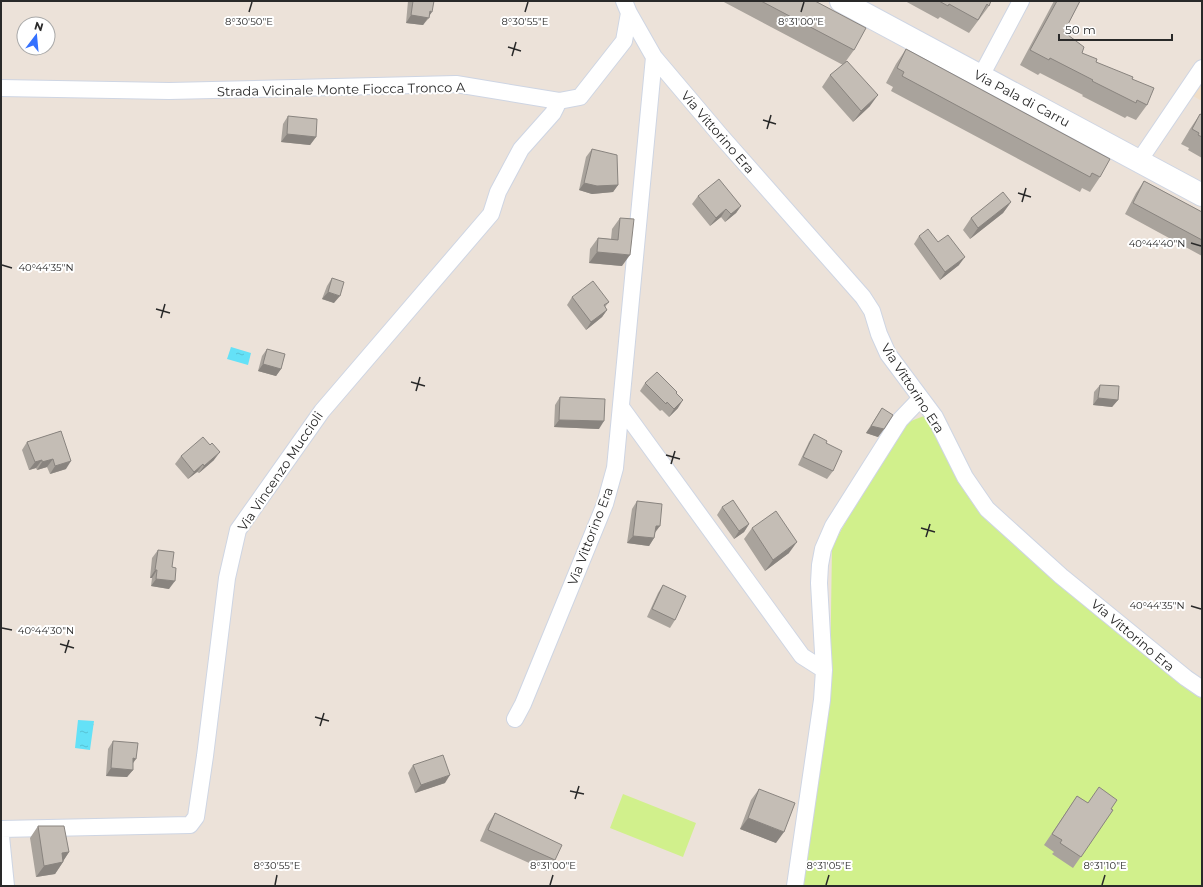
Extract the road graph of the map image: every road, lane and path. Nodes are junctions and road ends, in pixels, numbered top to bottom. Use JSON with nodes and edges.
{"nodes":[{"id":1,"x":841,"y":1,"type":"edge"},
{"id":2,"x":1021,"y":1,"type":"edge"},
{"id":3,"x":626,"y":7,"type":"edge"},
{"id":4,"x":654,"y":57,"type":"junction"},
{"id":5,"x":1202,"y":68,"type":"edge"},
{"id":6,"x":981,"y":76,"type":"junction"},
{"id":7,"x":1,"y":88,"type":"edge"},
{"id":8,"x":560,"y":101,"type":"junction"},
{"id":9,"x":1139,"y":161,"type":"junction"},
{"id":10,"x":1202,"y":195,"type":"edge"},
{"id":11,"x":922,"y":398,"type":"junction"},
{"id":12,"x":621,"y":407,"type":"junction"},
{"id":13,"x":824,"y":670,"type":"junction"},
{"id":14,"x":1202,"y":689,"type":"edge"},
{"id":15,"x":515,"y":719,"type":"dead end"},
{"id":16,"x":1,"y":829,"type":"edge"},
{"id":17,"x":1,"y":836,"type":"edge"},
{"id":18,"x":6,"y":886,"type":"edge"},
{"id":19,"x":795,"y":886,"type":"edge"}],
"edges":[{"from":1,"to":6,"type":"street","name":"Via Pala di Carru"},
{"from":2,"to":6,"type":"street"},
{"from":3,"to":4,"type":"street","name":"Via Vittorino Era"},
{"from":3,"to":8,"type":"street","name":"Strada Vicinale Monte Fiocca Tronco A"},
{"from":4,"to":11,"type":"street","name":"Via Vittorino Era"},
{"from":4,"to":12,"type":"street","name":"Via Vittorino Era"},
{"from":5,"to":9,"type":"street"},
{"from":6,"to":9,"type":"street","name":"Via Pala di Carru"},
{"from":7,"to":8,"type":"street","name":"Strada Vicinale Monte Fiocca Tronco A"},
{"from":8,"to":16,"type":"street","name":"Via Vincenzo Muccioli"},
{"from":9,"to":10,"type":"street","name":"Via Pala di Carru"},
{"from":11,"to":13,"type":"street"},
{"from":11,"to":14,"type":"street","name":"Via Vittorino Era"},
{"from":12,"to":13,"type":"street"},
{"from":12,"to":15,"type":"street","name":"Via Vittorino Era"},
{"from":13,"to":19,"type":"street"},
{"from":17,"to":18,"type":"street"}]}
